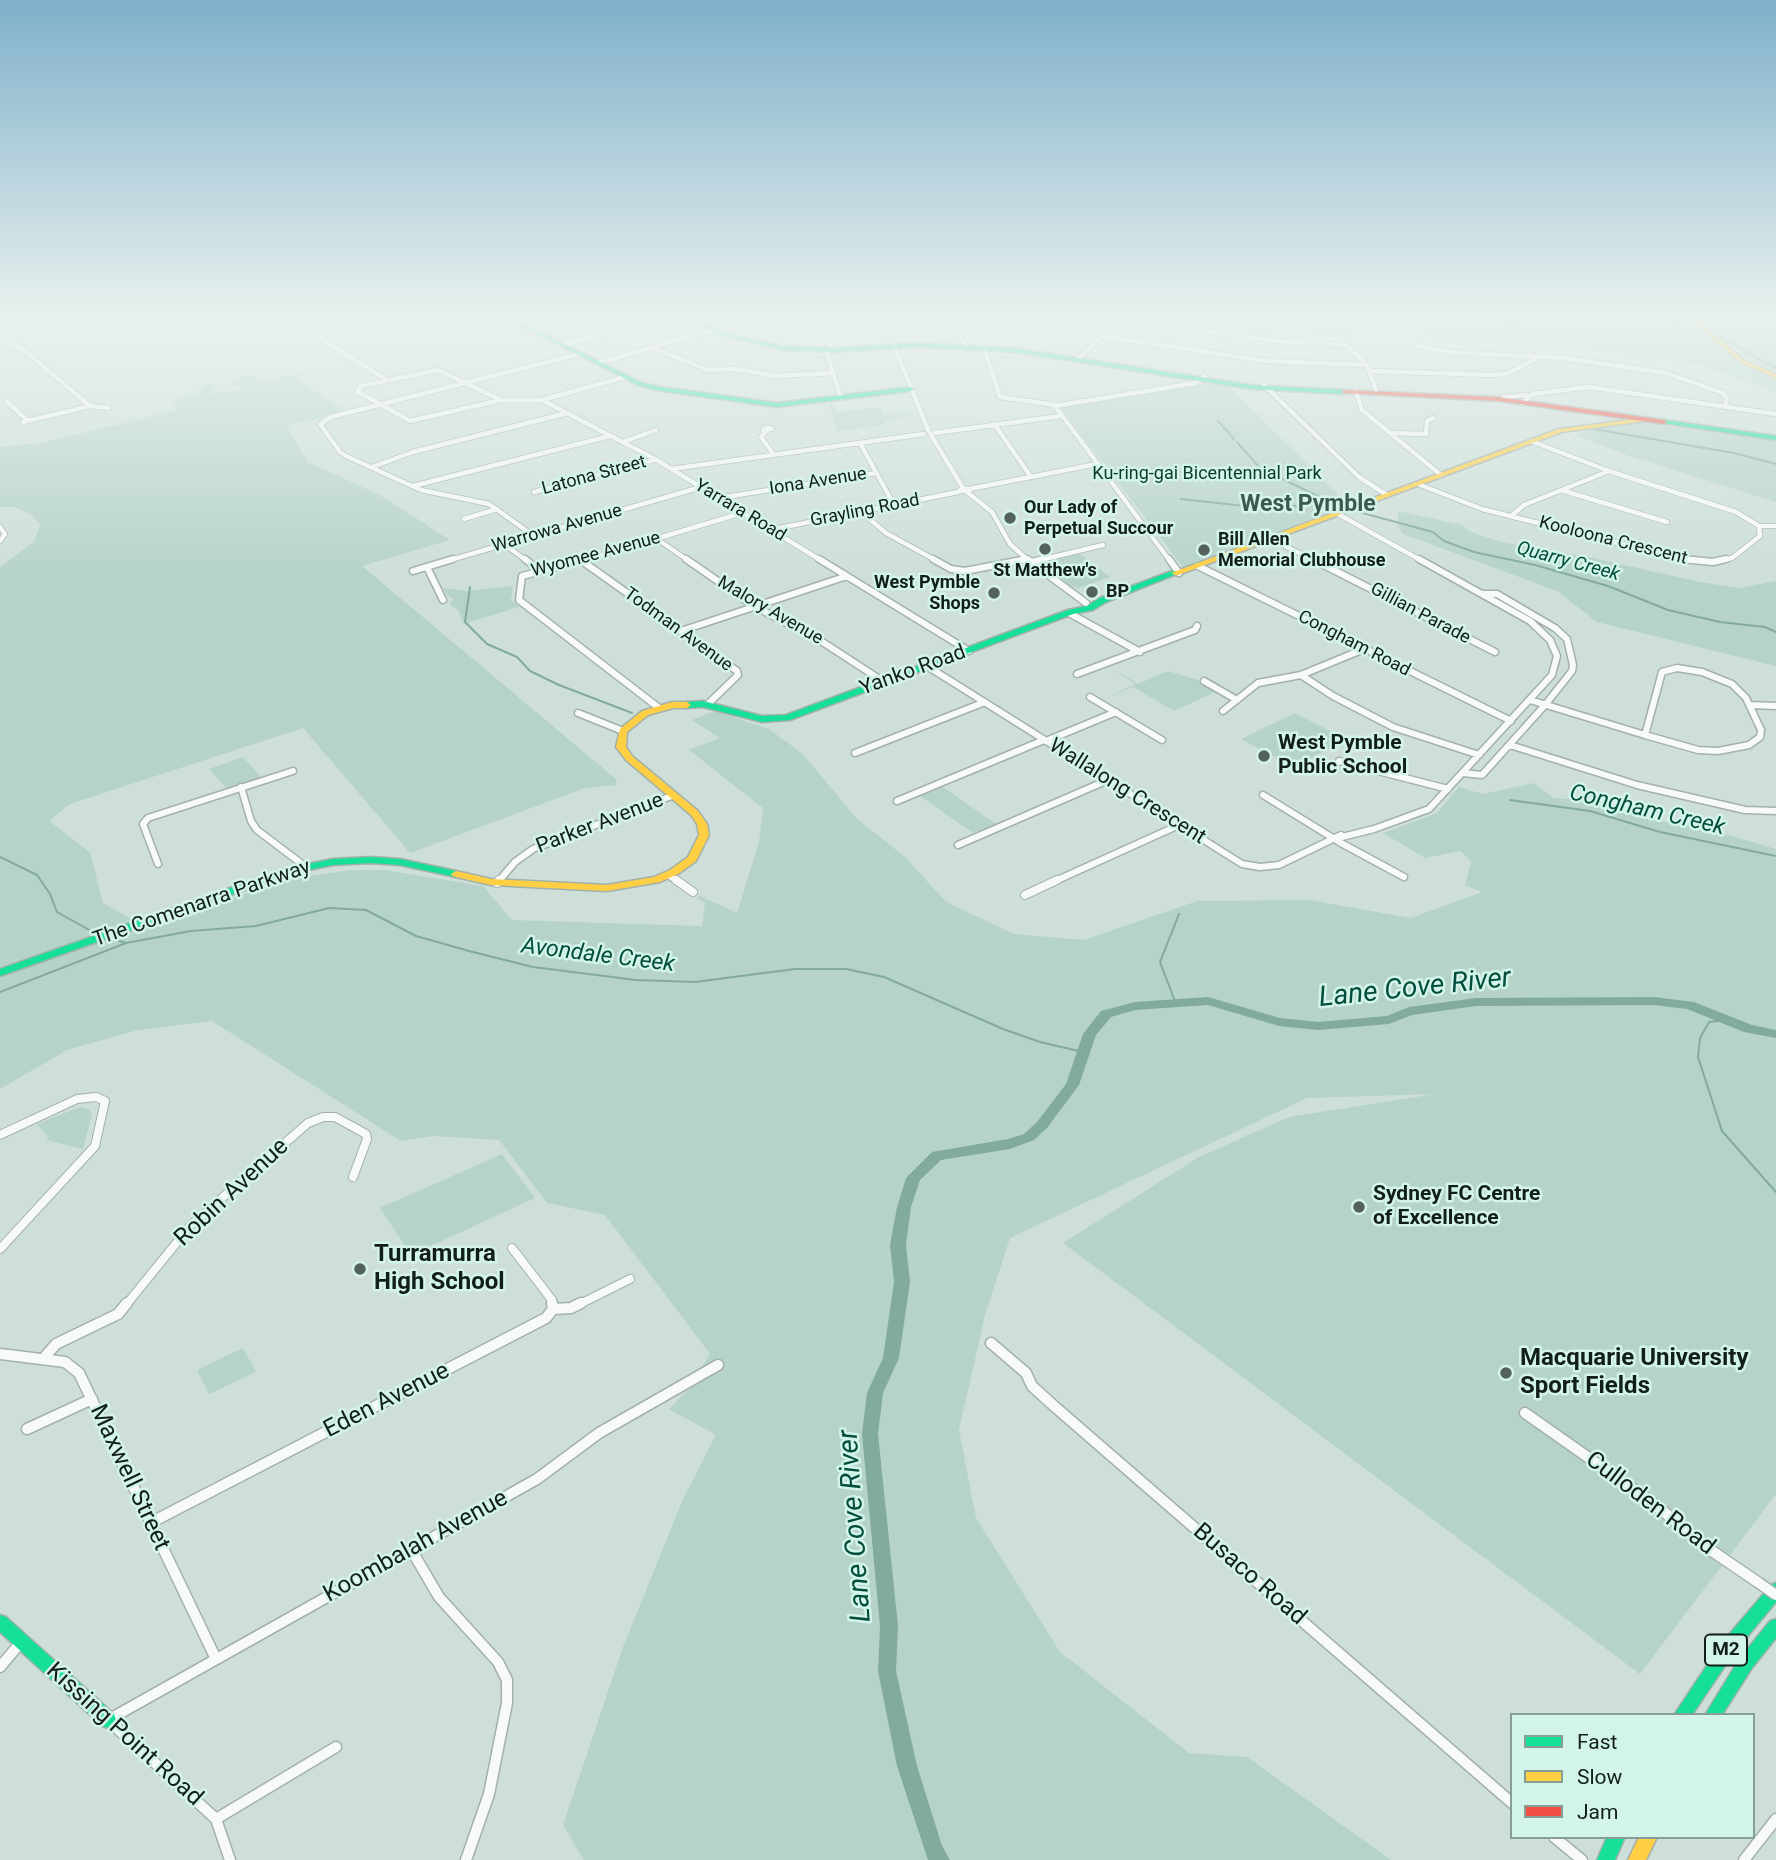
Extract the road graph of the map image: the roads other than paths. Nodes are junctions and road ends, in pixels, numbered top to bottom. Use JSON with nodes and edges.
{"nodes":[{"id":1,"x":8,"y":403,"type":"edge"},
{"id":2,"x":86,"y":403,"type":"edge"},
{"id":3,"x":378,"y":403,"type":"edge"},
{"id":4,"x":389,"y":403,"type":"edge"},
{"id":5,"x":490,"y":403,"type":"edge"},
{"id":6,"x":547,"y":403,"type":"edge"},
{"id":7,"x":758,"y":403,"type":"edge"},
{"id":8,"x":794,"y":403,"type":"edge"},
{"id":9,"x":917,"y":403,"type":"edge"},
{"id":10,"x":1041,"y":403,"type":"edge"},
{"id":11,"x":1070,"y":403,"type":"edge"},
{"id":12,"x":1282,"y":403,"type":"edge"},
{"id":13,"x":1359,"y":403,"type":"edge"},
{"id":14,"x":1549,"y":403,"type":"edge"},
{"id":15,"x":1702,"y":403,"type":"edge"},
{"id":16,"x":1726,"y":403,"type":"edge"},
{"id":17,"x":382,"y":405,"type":"junction"},
{"id":18,"x":1056,"y":405,"type":"junction"},
{"id":19,"x":90,"y":406,"type":"junction"},
{"id":20,"x":1725,"y":406,"type":"junction"},
{"id":21,"x":109,"y":408,"type":"dead end"},
{"id":22,"x":567,"y":414,"type":"junction"},
{"id":23,"x":1776,"y":414,"type":"edge"},
{"id":24,"x":1061,"y":416,"type":"junction"},
{"id":25,"x":1433,"y":418,"type":"dead end"},
{"id":26,"x":1619,"y":419,"type":"junction"},
{"id":27,"x":995,"y":425,"type":"junction"},
{"id":28,"x":656,"y":430,"type":"dead end"},
{"id":29,"x":766,"y":431,"type":"dead end"},
{"id":30,"x":1388,"y":433,"type":"junction"},
{"id":31,"x":929,"y":434,"type":"junction"},
{"id":32,"x":610,"y":436,"type":"junction"},
{"id":33,"x":1776,"y":436,"type":"edge"},
{"id":34,"x":1531,"y":441,"type":"junction"},
{"id":35,"x":623,"y":442,"type":"junction"},
{"id":36,"x":860,"y":443,"type":"junction"},
{"id":37,"x":774,"y":455,"type":"junction"},
{"id":38,"x":655,"y":459,"type":"junction"},
{"id":39,"x":1097,"y":464,"type":"junction"},
{"id":40,"x":372,"y":467,"type":"junction"},
{"id":41,"x":670,"y":469,"type":"junction"},
{"id":42,"x":1609,"y":471,"type":"junction"},
{"id":43,"x":876,"y":473,"type":"junction"},
{"id":44,"x":1441,"y":475,"type":"junction"},
{"id":45,"x":1031,"y":477,"type":"junction"},
{"id":46,"x":1418,"y":484,"type":"junction"},
{"id":47,"x":412,"y":486,"type":"junction"},
{"id":48,"x":701,"y":487,"type":"junction"},
{"id":49,"x":965,"y":490,"type":"junction"},
{"id":50,"x":1561,"y":490,"type":"junction"},
{"id":51,"x":534,"y":492,"type":"dead end"},
{"id":52,"x":1387,"y":495,"type":"junction"},
{"id":53,"x":718,"y":498,"type":"junction"},
{"id":54,"x":894,"y":505,"type":"junction"},
{"id":55,"x":497,"y":509,"type":"junction"},
{"id":56,"x":861,"y":512,"type":"junction"},
{"id":57,"x":743,"y":513,"type":"junction"},
{"id":58,"x":1338,"y":514,"type":"junction"},
{"id":59,"x":1511,"y":516,"type":"junction"},
{"id":60,"x":464,"y":519,"type":"dead end"},
{"id":61,"x":1667,"y":522,"type":"dead end"},
{"id":62,"x":1759,"y":526,"type":"junction"},
{"id":63,"x":1776,"y":526,"type":"edge"},
{"id":64,"x":0,"y":527,"type":"edge"},
{"id":65,"x":770,"y":530,"type":"junction"},
{"id":66,"x":534,"y":536,"type":"junction"},
{"id":67,"x":1270,"y":538,"type":"junction"},
{"id":68,"x":657,"y":539,"type":"junction"},
{"id":69,"x":0,"y":544,"type":"edge"},
{"id":70,"x":505,"y":544,"type":"junction"},
{"id":71,"x":1103,"y":545,"type":"dead end"},
{"id":72,"x":582,"y":561,"type":"junction"},
{"id":73,"x":1032,"y":562,"type":"junction"},
{"id":74,"x":1198,"y":566,"type":"junction"},
{"id":75,"x":427,"y":567,"type":"junction"},
{"id":76,"x":539,"y":570,"type":"junction"},
{"id":77,"x":413,"y":571,"type":"dead end"},
{"id":78,"x":1179,"y":573,"type":"junction"},
{"id":79,"x":847,"y":576,"type":"junction"},
{"id":80,"x":1480,"y":594,"type":"junction"},
{"id":81,"x":443,"y":600,"type":"dead end"},
{"id":82,"x":754,"y":606,"type":"junction"},
{"id":83,"x":1080,"y":606,"type":"junction"},
{"id":84,"x":1197,"y":626,"type":"dead end"},
{"id":85,"x":681,"y":631,"type":"junction"},
{"id":86,"x":1364,"y":649,"type":"junction"},
{"id":87,"x":969,"y":650,"type":"junction"},
{"id":88,"x":1140,"y":652,"type":"junction"},
{"id":89,"x":1495,"y":652,"type":"dead end"},
{"id":90,"x":927,"y":666,"type":"junction"},
{"id":91,"x":1077,"y":674,"type":"dead end"},
{"id":92,"x":1301,"y":675,"type":"junction"},
{"id":93,"x":1204,"y":681,"type":"dead end"},
{"id":94,"x":884,"y":682,"type":"junction"},
{"id":95,"x":1090,"y":697,"type":"dead end"},
{"id":96,"x":1237,"y":700,"type":"junction"},
{"id":97,"x":1530,"y":700,"type":"junction"},
{"id":98,"x":985,"y":702,"type":"junction"},
{"id":99,"x":708,"y":704,"type":"junction"},
{"id":100,"x":1545,"y":705,"type":"junction"},
{"id":101,"x":1750,"y":705,"type":"junction"},
{"id":102,"x":1776,"y":706,"type":"edge"},
{"id":103,"x":659,"y":708,"type":"junction"},
{"id":104,"x":1223,"y":710,"type":"dead end"},
{"id":105,"x":1115,"y":712,"type":"junction"},
{"id":106,"x":578,"y":713,"type":"dead end"},
{"id":107,"x":1511,"y":721,"type":"junction"},
{"id":108,"x":623,"y":731,"type":"junction"},
{"id":109,"x":1645,"y":735,"type":"junction"},
{"id":110,"x":1045,"y":740,"type":"junction"},
{"id":111,"x":1162,"y":740,"type":"dead end"},
{"id":112,"x":1510,"y":745,"type":"junction"},
{"id":113,"x":855,"y":753,"type":"dead end"},
{"id":114,"x":1479,"y":755,"type":"junction"},
{"id":115,"x":1339,"y":761,"type":"dead end"},
{"id":116,"x":293,"y":771,"type":"dead end"},
{"id":117,"x":1462,"y":773,"type":"junction"},
{"id":118,"x":1108,"y":780,"type":"junction"},
{"id":119,"x":242,"y":787,"type":"junction"},
{"id":120,"x":1448,"y":789,"type":"junction"},
{"id":121,"x":674,"y":795,"type":"junction"},
{"id":122,"x":1264,"y":795,"type":"dead end"},
{"id":123,"x":898,"y":801,"type":"dead end"},
{"id":124,"x":1776,"y":811,"type":"edge"},
{"id":125,"x":1179,"y":825,"type":"junction"},
{"id":126,"x":1337,"y":838,"type":"junction"},
{"id":127,"x":958,"y":845,"type":"dead end"},
{"id":128,"x":158,"y":864,"type":"dead end"},
{"id":129,"x":306,"y":867,"type":"junction"},
{"id":130,"x":668,"y":875,"type":"junction"},
{"id":131,"x":1404,"y":877,"type":"dead end"},
{"id":132,"x":497,"y":883,"type":"junction"},
{"id":133,"x":692,"y":892,"type":"dead end"},
{"id":134,"x":1025,"y":895,"type":"dead end"},
{"id":135,"x":0,"y":974,"type":"edge"},
{"id":136,"x":0,"y":1135,"type":"edge"},
{"id":137,"x":353,"y":1177,"type":"dead end"},
{"id":138,"x":512,"y":1248,"type":"dead end"},
{"id":139,"x":0,"y":1249,"type":"edge"},
{"id":140,"x":630,"y":1279,"type":"dead end"},
{"id":141,"x":552,"y":1309,"type":"junction"},
{"id":142,"x":991,"y":1343,"type":"dead end"},
{"id":143,"x":0,"y":1354,"type":"edge"},
{"id":144,"x":43,"y":1359,"type":"junction"},
{"id":145,"x":718,"y":1365,"type":"dead end"},
{"id":146,"x":92,"y":1399,"type":"junction"},
{"id":147,"x":1525,"y":1413,"type":"dead end"},
{"id":148,"x":27,"y":1429,"type":"dead end"},
{"id":149,"x":150,"y":1522,"type":"junction"},
{"id":150,"x":412,"y":1551,"type":"junction"},
{"id":151,"x":1776,"y":1593,"type":"edge"},
{"id":152,"x":0,"y":1622,"type":"edge"},
{"id":153,"x":1776,"y":1626,"type":"edge"},
{"id":154,"x":22,"y":1641,"type":"junction"},
{"id":155,"x":216,"y":1659,"type":"junction"},
{"id":156,"x":0,"y":1667,"type":"edge"},
{"id":157,"x":1683,"y":1713,"type":"edge"},
{"id":158,"x":1714,"y":1713,"type":"edge"},
{"id":159,"x":108,"y":1720,"type":"junction"},
{"id":160,"x":336,"y":1747,"type":"dead end"},
{"id":161,"x":1510,"y":1801,"type":"edge"},
{"id":162,"x":216,"y":1819,"type":"junction"},
{"id":163,"x":1776,"y":1819,"type":"edge"},
{"id":164,"x":1556,"y":1839,"type":"edge"},
{"id":165,"x":1615,"y":1839,"type":"edge"},
{"id":166,"x":1647,"y":1839,"type":"edge"},
{"id":167,"x":1607,"y":1856,"type":"edge"},
{"id":168,"x":230,"y":1860,"type":"edge"},
{"id":169,"x":466,"y":1860,"type":"edge"},
{"id":170,"x":1582,"y":1860,"type":"edge"},
{"id":171,"x":1637,"y":1860,"type":"edge"},
{"id":172,"x":1744,"y":1860,"type":"edge"}],
"edges":[{"from":1,"to":19,"type":"street"},
{"from":2,"to":19,"type":"street"},
{"from":3,"to":17,"type":"street"},
{"from":4,"to":17,"type":"street"},
{"from":5,"to":17,"type":"street"},
{"from":6,"to":22,"type":"street","name":"Yarrara Road"},
{"from":7,"to":8,"type":"main road"},
{"from":9,"to":31,"type":"street"},
{"from":10,"to":18,"type":"street"},
{"from":11,"to":18,"type":"street"},
{"from":12,"to":52,"type":"street"},
{"from":13,"to":30,"type":"street"},
{"from":14,"to":26,"type":"main road"},
{"from":15,"to":20,"type":"street"},
{"from":16,"to":20,"type":"street"},
{"from":17,"to":40,"type":"street"},
{"from":18,"to":24,"type":"street"},
{"from":19,"to":21,"type":"street"},
{"from":20,"to":23,"type":"street"},
{"from":22,"to":32,"type":"street","name":"Yarrara Road"},
{"from":22,"to":40,"type":"street"},
{"from":24,"to":27,"type":"street"},
{"from":24,"to":39,"type":"street"},
{"from":25,"to":30,"type":"street"},
{"from":26,"to":33,"type":"main road"},
{"from":26,"to":33,"type":"main road"},
{"from":26,"to":34,"type":"main road","name":"Yanko Road"},
{"from":27,"to":31,"type":"street"},
{"from":27,"to":45,"type":"street"},
{"from":28,"to":35,"type":"street"},
{"from":29,"to":37,"type":"street"},
{"from":30,"to":44,"type":"street"},
{"from":31,"to":36,"type":"street"},
{"from":31,"to":49,"type":"street"},
{"from":32,"to":35,"type":"street","name":"Yarrara Road"},
{"from":32,"to":47,"type":"street"},
{"from":34,"to":42,"type":"street"},
{"from":34,"to":44,"type":"main road","name":"Yanko Road"},
{"from":35,"to":38,"type":"street","name":"Yarrara Road"},
{"from":36,"to":37,"type":"street"},
{"from":36,"to":43,"type":"street"},
{"from":37,"to":41,"type":"street"},
{"from":38,"to":41,"type":"street","name":"Yarrara Road"},
{"from":38,"to":51,"type":"street","name":"Latona Street"},
{"from":39,"to":45,"type":"street","name":"Grayling Road"},
{"from":39,"to":78,"type":"street"},
{"from":40,"to":47,"type":"street"},
{"from":41,"to":48,"type":"street","name":"Yarrara Road"},
{"from":42,"to":50,"type":"street"},
{"from":42,"to":62,"type":"street"},
{"from":43,"to":53,"type":"street","name":"Iona Avenue"},
{"from":43,"to":54,"type":"street"},
{"from":44,"to":46,"type":"main road","name":"Yanko Road"},
{"from":45,"to":49,"type":"street","name":"Grayling Road"},
{"from":46,"to":52,"type":"main road","name":"Yanko Road"},
{"from":46,"to":59,"type":"street","name":"Kooloona Crescent"},
{"from":47,"to":55,"type":"street"},
{"from":48,"to":53,"type":"street","name":"Yarrara Road"},
{"from":48,"to":66,"type":"street","name":"Warrowa Avenue"},
{"from":49,"to":54,"type":"street","name":"Grayling Road"},
{"from":49,"to":73,"type":"street"},
{"from":50,"to":59,"type":"street"},
{"from":50,"to":61,"type":"street"},
{"from":52,"to":58,"type":"main road","name":"Yanko Road"},
{"from":53,"to":57,"type":"street","name":"Yarrara Road"},
{"from":54,"to":56,"type":"street","name":"Grayling Road"},
{"from":55,"to":60,"type":"street"},
{"from":55,"to":66,"type":"street"},
{"from":56,"to":65,"type":"street","name":"Grayling Road"},
{"from":56,"to":73,"type":"street"},
{"from":57,"to":65,"type":"street","name":"Yarrara Road"},
{"from":57,"to":68,"type":"street","name":"Wyomee Avenue"},
{"from":58,"to":67,"type":"main road","name":"Yanko Road"},
{"from":58,"to":80,"type":"street","name":"Wallalong Crescent"},
{"from":59,"to":62,"type":"street","name":"Kooloona Crescent"},
{"from":62,"to":63,"type":"street"},
{"from":64,"to":69,"type":"street"},
{"from":65,"to":79,"type":"street","name":"Yarrara Road"},
{"from":66,"to":70,"type":"street","name":"Warrowa Avenue"},
{"from":67,"to":74,"type":"main road","name":"Yanko Road"},
{"from":67,"to":89,"type":"street","name":"Gillian Parade"},
{"from":68,"to":72,"type":"street","name":"Wyomee Avenue"},
{"from":68,"to":82,"type":"street","name":"Malory Avenue"},
{"from":70,"to":75,"type":"street","name":"Warrowa Avenue"},
{"from":70,"to":76,"type":"street"},
{"from":71,"to":73,"type":"street"},
{"from":72,"to":76,"type":"street","name":"Wyomee Avenue"},
{"from":72,"to":85,"type":"street","name":"Todman Avenue"},
{"from":73,"to":83,"type":"street"},
{"from":74,"to":78,"type":"main road","name":"Yanko Road"},
{"from":74,"to":86,"type":"street","name":"Congham Road"},
{"from":75,"to":77,"type":"street","name":"Warrowa Avenue"},
{"from":75,"to":81,"type":"street"},
{"from":76,"to":103,"type":"street","name":"Wyomee Avenue"},
{"from":78,"to":83,"type":"main road","name":"Yanko Road"},
{"from":79,"to":82,"type":"street"},
{"from":79,"to":87,"type":"street","name":"Yarrara Road"},
{"from":80,"to":97,"type":"street","name":"Wallalong Crescent"},
{"from":80,"to":100,"type":"street","name":"Wallalong Crescent"},
{"from":82,"to":85,"type":"street"},
{"from":82,"to":94,"type":"street","name":"Malory Avenue"},
{"from":83,"to":87,"type":"main road","name":"Yanko Road"},
{"from":83,"to":88,"type":"street"},
{"from":84,"to":88,"type":"street"},
{"from":85,"to":99,"type":"street","name":"Todman Avenue"},
{"from":86,"to":92,"type":"street"},
{"from":86,"to":107,"type":"street","name":"Congham Road"},
{"from":87,"to":90,"type":"main road","name":"Yanko Road"},
{"from":88,"to":91,"type":"street"},
{"from":90,"to":94,"type":"main road","name":"Yanko Road"},
{"from":90,"to":98,"type":"street","name":"Wallalong Crescent"},
{"from":92,"to":96,"type":"street"},
{"from":92,"to":114,"type":"street"},
{"from":93,"to":96,"type":"street"},
{"from":94,"to":99,"type":"main road","name":"Yanko Road"},
{"from":95,"to":105,"type":"street"},
{"from":96,"to":104,"type":"street"},
{"from":97,"to":100,"type":"street"},
{"from":97,"to":107,"type":"street","name":"Wallalong Crescent"},
{"from":98,"to":110,"type":"street","name":"Wallalong Crescent"},
{"from":98,"to":113,"type":"street"},
{"from":99,"to":103,"type":"main road","name":"Yanko Road"},
{"from":100,"to":109,"type":"street"},
{"from":100,"to":112,"type":"street","name":"Wallalong Crescent"},
{"from":101,"to":102,"type":"street"},
{"from":101,"to":109,"type":"street"},
{"from":101,"to":109,"type":"street"},
{"from":103,"to":108,"type":"main road"},
{"from":105,"to":110,"type":"street"},
{"from":105,"to":111,"type":"street"},
{"from":106,"to":108,"type":"street"},
{"from":107,"to":114,"type":"street","name":"Wallalong Crescent"},
{"from":108,"to":121,"type":"main road","name":"The Comenarra Parkway"},
{"from":110,"to":118,"type":"street","name":"Wallalong Crescent"},
{"from":110,"to":123,"type":"street"},
{"from":112,"to":117,"type":"street","name":"Wallalong Crescent"},
{"from":112,"to":124,"type":"street"},
{"from":114,"to":117,"type":"street","name":"Wallalong Crescent"},
{"from":115,"to":120,"type":"street"},
{"from":116,"to":119,"type":"street"},
{"from":117,"to":120,"type":"street","name":"Wallalong Crescent"},
{"from":118,"to":125,"type":"street","name":"Wallalong Crescent"},
{"from":118,"to":127,"type":"street"},
{"from":119,"to":128,"type":"street"},
{"from":119,"to":129,"type":"street"},
{"from":120,"to":126,"type":"street","name":"Wallalong Crescent"},
{"from":121,"to":130,"type":"main road","name":"The Comenarra Parkway"},
{"from":121,"to":132,"type":"street","name":"Parker Avenue"},
{"from":122,"to":126,"type":"street"},
{"from":125,"to":126,"type":"street","name":"Wallalong Crescent"},
{"from":125,"to":134,"type":"street"},
{"from":126,"to":131,"type":"street"},
{"from":129,"to":132,"type":"main road","name":"The Comenarra Parkway"},
{"from":129,"to":135,"type":"main road","name":"The Comenarra Parkway"},
{"from":130,"to":132,"type":"main road","name":"The Comenarra Parkway"},
{"from":130,"to":133,"type":"street"},
{"from":136,"to":139,"type":"street"},
{"from":137,"to":144,"type":"street","name":"Robin Avenue"},
{"from":138,"to":141,"type":"street"},
{"from":140,"to":141,"type":"street"},
{"from":141,"to":149,"type":"street","name":"Eden Avenue"},
{"from":142,"to":161,"type":"street","name":"Busaco Road"},
{"from":143,"to":144,"type":"street","name":"Maxwell Street"},
{"from":144,"to":146,"type":"street","name":"Maxwell Street"},
{"from":145,"to":150,"type":"street","name":"Koombalah Avenue"},
{"from":146,"to":148,"type":"street"},
{"from":146,"to":149,"type":"street","name":"Maxwell Street"},
{"from":147,"to":151,"type":"street","name":"Culloden Road","bridge":true},
{"from":149,"to":155,"type":"street","name":"Maxwell Street"},
{"from":150,"to":155,"type":"street","name":"Koombalah Avenue"},
{"from":150,"to":169,"type":"street"},
{"from":151,"to":157,"type":"main road","number":"M2"},
{"from":152,"to":154,"type":"main road","name":"Kissing Point Road"},
{"from":153,"to":158,"type":"main road","number":"M2"},
{"from":154,"to":156,"type":"street"},
{"from":154,"to":159,"type":"main road","name":"Kissing Point Road"},
{"from":155,"to":159,"type":"street","name":"Koombalah Avenue"},
{"from":159,"to":162,"type":"street","name":"Kissing Point Road"},
{"from":160,"to":162,"type":"street"},
{"from":162,"to":168,"type":"street","name":"Kissing Point Road"},
{"from":163,"to":172,"type":"street"},
{"from":164,"to":170,"type":"street"},
{"from":165,"to":167,"type":"main road"},
{"from":166,"to":171,"type":"main road"}]}
